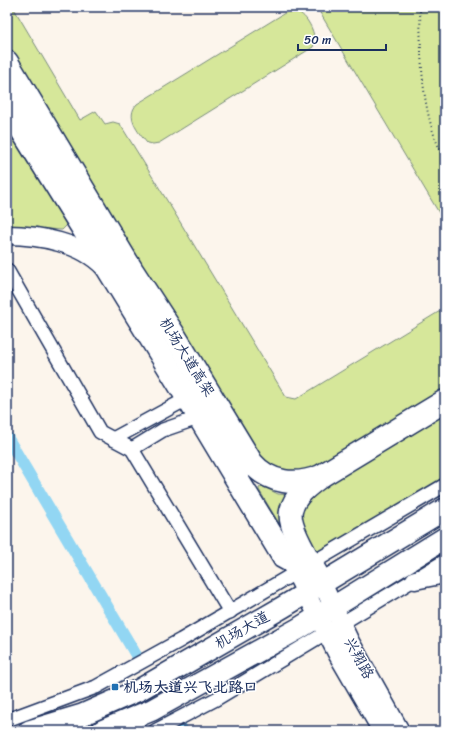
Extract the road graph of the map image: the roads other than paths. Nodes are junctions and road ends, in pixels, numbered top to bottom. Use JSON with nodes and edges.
{"nodes":[{"id":1,"x":7,"y":62,"type":"edge"},
{"id":2,"x":7,"y":98,"type":"edge"},
{"id":3,"x":7,"y":114,"type":"edge"},
{"id":4,"x":7,"y":121,"type":"edge"},
{"id":5,"x":24,"y":128,"type":"junction"},
{"id":6,"x":7,"y":235,"type":"edge"},
{"id":7,"x":90,"y":255,"type":"junction"},
{"id":8,"x":7,"y":270,"type":"edge"},
{"id":9,"x":126,"y":277,"type":"junction"},
{"id":10,"x":445,"y":401,"type":"edge"},
{"id":11,"x":181,"y":402,"type":"junction"},
{"id":12,"x":192,"y":420,"type":"junction"},
{"id":13,"x":113,"y":439,"type":"junction"},
{"id":14,"x":216,"y":442,"type":"junction"},
{"id":15,"x":132,"y":449,"type":"junction"},
{"id":16,"x":258,"y":471,"type":"junction"},
{"id":17,"x":321,"y":476,"type":"junction"},
{"id":18,"x":445,"y":485,"type":"edge"},
{"id":19,"x":445,"y":509,"type":"edge"},
{"id":20,"x":445,"y":538,"type":"edge"},
{"id":21,"x":445,"y":562,"type":"edge"},
{"id":22,"x":304,"y":568,"type":"junction"},
{"id":23,"x":445,"y":574,"type":"edge"},
{"id":24,"x":415,"y":580,"type":"junction"},
{"id":25,"x":314,"y":588,"type":"junction"},
{"id":26,"x":230,"y":612,"type":"junction"},
{"id":27,"x":329,"y":617,"type":"junction"},
{"id":28,"x":7,"y":720,"type":"edge"},
{"id":29,"x":29,"y":731,"type":"edge"},
{"id":30,"x":102,"y":731,"type":"edge"},
{"id":31,"x":155,"y":731,"type":"edge"},
{"id":32,"x":382,"y":731,"type":"edge"},
{"id":33,"x":400,"y":731,"type":"edge"}],
"edges":[{"from":1,"to":9,"type":"highway","name":"机场大道高架"},
{"from":2,"to":5,"type":"main road"},
{"from":3,"to":5,"type":"lane"},
{"from":4,"to":7,"type":"lane"},
{"from":5,"to":9,"type":"main road"},
{"from":6,"to":7,"type":"main road"},
{"from":7,"to":9,"type":"main road"},
{"from":7,"to":11,"type":"lane"},
{"from":8,"to":13,"type":"street"},
{"from":9,"to":14,"type":"main road"},
{"from":9,"to":16,"type":"highway","name":"机场大道高架"},
{"from":10,"to":17,"type":"highway","name":"机场大道高架"},
{"from":11,"to":12,"type":"lane"},
{"from":11,"to":13,"type":"street"},
{"from":12,"to":15,"type":"street"},
{"from":12,"to":22,"type":"lane"},
{"from":13,"to":15,"type":"street"},
{"from":14,"to":16,"type":"highway"},
{"from":14,"to":22,"type":"main road"},
{"from":15,"to":26,"type":"street"},
{"from":16,"to":17,"type":"highway","name":"机场大道高架"},
{"from":17,"to":22,"type":"highway"},
{"from":18,"to":22,"type":"street"},
{"from":19,"to":25,"type":"main road","name":"机场大道"},
{"from":20,"to":27,"type":"main road","name":"机场大道"},
{"from":21,"to":24,"type":"street"},
{"from":22,"to":25,"type":"highway"},
{"from":22,"to":26,"type":"street"},
{"from":23,"to":24,"type":"main road"},
{"from":24,"to":27,"type":"street"},
{"from":25,"to":27,"type":"main road","name":"兴翔路"},
{"from":25,"to":29,"type":"main road","name":"机场大道"},
{"from":26,"to":28,"type":"street"},
{"from":27,"to":30,"type":"main road","name":"机场大道"},
{"from":27,"to":31,"type":"street"},
{"from":27,"to":32,"type":"main road","name":"兴翔路"},
{"from":27,"to":33,"type":"main road","name":"兴翔路"}]}
